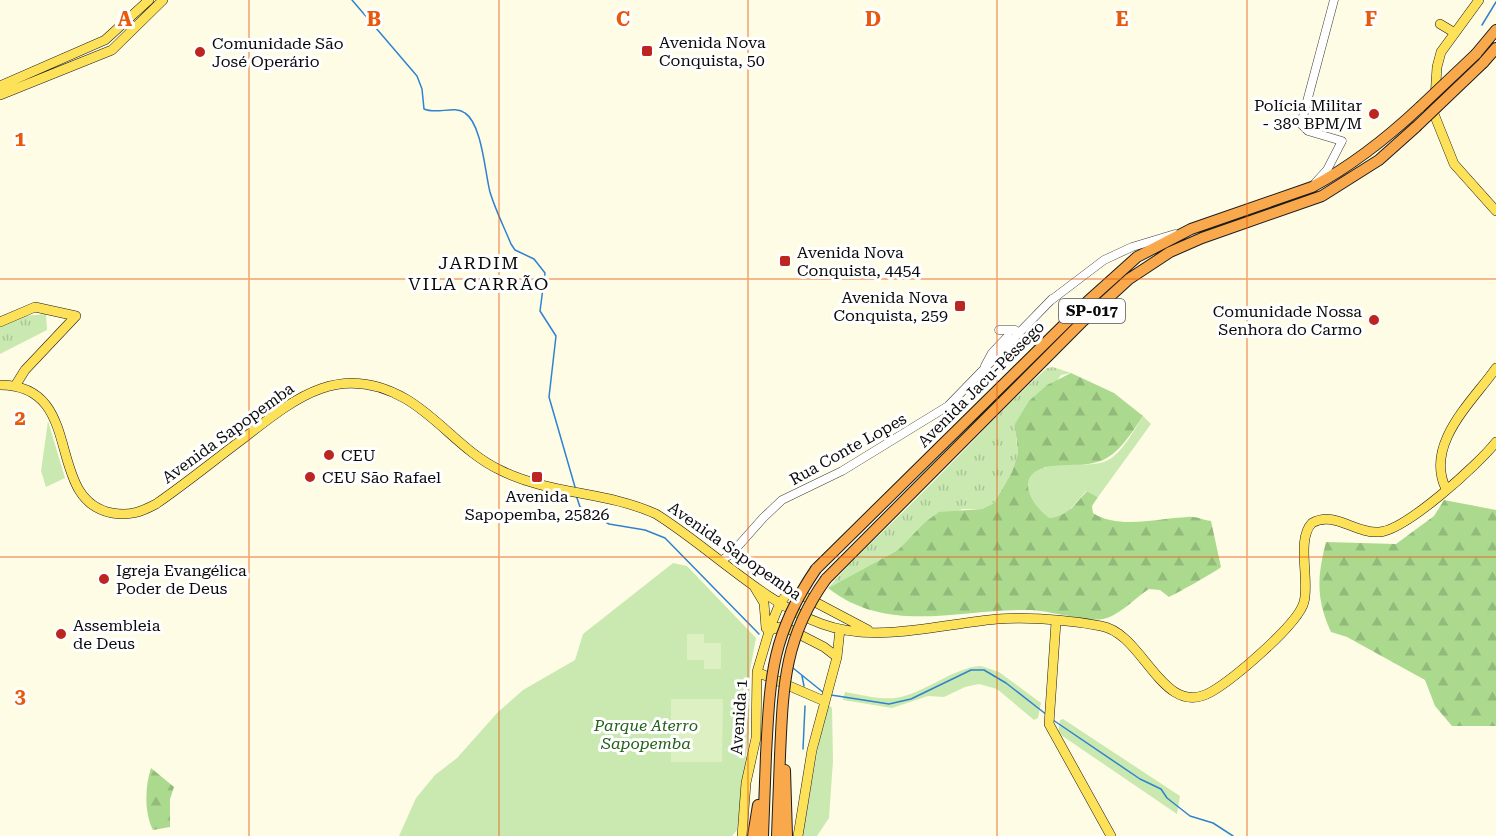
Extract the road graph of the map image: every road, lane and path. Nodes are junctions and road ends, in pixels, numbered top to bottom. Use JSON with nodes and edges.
{"nodes":[{"id":1,"x":149,"y":0,"type":"edge"},
{"id":2,"x":163,"y":0,"type":"edge"},
{"id":3,"x":1334,"y":0,"type":"edge"},
{"id":4,"x":1479,"y":0,"type":"edge"},
{"id":5,"x":1440,"y":24,"type":"dead end"},
{"id":6,"x":1496,"y":30,"type":"edge"},
{"id":7,"x":1455,"y":33,"type":"junction"},
{"id":8,"x":1496,"y":48,"type":"edge"},
{"id":9,"x":1479,"y":58,"type":"junction"},
{"id":10,"x":0,"y":86,"type":"edge"},
{"id":11,"x":0,"y":95,"type":"edge"},
{"id":12,"x":1334,"y":158,"type":"junction"},
{"id":13,"x":1352,"y":165,"type":"junction"},
{"id":14,"x":1312,"y":187,"type":"junction"},
{"id":15,"x":1496,"y":212,"type":"edge"},
{"id":16,"x":1191,"y":230,"type":"junction"},
{"id":17,"x":0,"y":322,"type":"edge"},
{"id":18,"x":1011,"y":338,"type":"junction"},
{"id":19,"x":1496,"y":368,"type":"edge"},
{"id":20,"x":25,"y":370,"type":"junction"},
{"id":21,"x":0,"y":383,"type":"edge"},
{"id":22,"x":15,"y":386,"type":"junction"},
{"id":23,"x":1496,"y":442,"type":"edge"},
{"id":24,"x":1446,"y":489,"type":"junction"},
{"id":25,"x":731,"y":554,"type":"junction"},
{"id":26,"x":722,"y":560,"type":"junction"},
{"id":27,"x":730,"y":566,"type":"junction"},
{"id":28,"x":749,"y":581,"type":"junction"},
{"id":29,"x":780,"y":603,"type":"junction"},
{"id":30,"x":1056,"y":622,"type":"junction"},
{"id":31,"x":840,"y":629,"type":"junction"},
{"id":32,"x":870,"y":632,"type":"junction"},
{"id":33,"x":767,"y":634,"type":"junction"},
{"id":34,"x":837,"y":657,"type":"junction"},
{"id":35,"x":758,"y":672,"type":"junction"},
{"id":36,"x":825,"y":696,"type":"junction"},
{"id":37,"x":780,"y":757,"type":"junction"},
{"id":38,"x":766,"y":760,"type":"junction"},
{"id":39,"x":1107,"y":835,"type":"edge"},
{"id":40,"x":742,"y":836,"type":"edge"},
{"id":41,"x":753,"y":836,"type":"edge"},
{"id":42,"x":763,"y":836,"type":"edge"},
{"id":43,"x":777,"y":836,"type":"edge"},
{"id":44,"x":787,"y":836,"type":"edge"},
{"id":45,"x":798,"y":836,"type":"edge"}],
"edges":[{"from":1,"to":10,"type":"main road"},
{"from":2,"to":11,"type":"main road"},
{"from":3,"to":12,"type":"street"},
{"from":4,"to":7,"type":"main road"},
{"from":5,"to":7,"type":"main road"},
{"from":6,"to":9,"type":"highway","name":"Avenida Jacu-Pêssego","number":"SP-017"},
{"from":7,"to":15,"type":"main road"},
{"from":8,"to":9,"type":"highway","name":"Avenida Jacu-Pêssego","number":"SP-017"},
{"from":9,"to":13,"type":"highway","name":"Avenida Jacu-Pêssego","number":"SP-017","bridge":true},
{"from":9,"to":37,"type":"highway","name":"Avenida Jacu-Pêssego","number":"SP-017","bridge":true},
{"from":12,"to":13,"type":"street"},
{"from":12,"to":14,"type":"street"},
{"from":13,"to":14,"type":"highway","name":"Avenida Jacu-Pêssego","number":"SP-017"},
{"from":14,"to":16,"type":"highway","name":"Avenida Jacu-Pêssego","number":"SP-017"},
{"from":16,"to":18,"type":"street","name":"Rua Conte Lopes"},
{"from":16,"to":38,"type":"highway","name":"Avenida Jacu-Pêssego","number":"SP-017","bridge":true},
{"from":17,"to":20,"type":"main road"},
{"from":18,"to":18,"type":"street"},
{"from":18,"to":25,"type":"street","name":"Rua Conte Lopes"},
{"from":19,"to":24,"type":"main road"},
{"from":20,"to":21,"type":"main road"},
{"from":20,"to":22,"type":"main road"},
{"from":21,"to":22,"type":"main road","name":"Avenida Sapopemba"},
{"from":22,"to":26,"type":"main road","name":"Avenida Sapopemba"},
{"from":23,"to":24,"type":"main road"},
{"from":24,"to":30,"type":"main road","name":"Avenida Sapopemba"},
{"from":25,"to":26,"type":"street","name":"Rua Conte Lopes"},
{"from":25,"to":27,"type":"street"},
{"from":26,"to":27,"type":"main road","name":"Avenida Sapopemba"},
{"from":27,"to":28,"type":"main road","name":"Avenida Sapopemba"},
{"from":28,"to":29,"type":"main road","name":"Avenida Sapopemba"},
{"from":28,"to":33,"type":"main road"},
{"from":29,"to":31,"type":"main road","name":"Avenida Sapopemba"},
{"from":29,"to":32,"type":"main road"},
{"from":29,"to":33,"type":"main road","name":"Avenida 1"},
{"from":30,"to":32,"type":"main road","name":"Avenida Sapopemba"},
{"from":30,"to":39,"type":"main road"},
{"from":31,"to":32,"type":"main road","name":"Avenida Sapopemba"},
{"from":31,"to":34,"type":"main road"},
{"from":33,"to":34,"type":"main road"},
{"from":33,"to":35,"type":"main road","name":"Avenida 1"},
{"from":34,"to":36,"type":"main road"},
{"from":35,"to":36,"type":"main road"},
{"from":35,"to":40,"type":"main road","name":"Avenida 1"},
{"from":36,"to":45,"type":"main road"},
{"from":37,"to":43,"type":"highway","name":"Avenida Jacu-Pêssego","number":"SP-017"},
{"from":37,"to":44,"type":"highway"},
{"from":38,"to":41,"type":"highway"},
{"from":38,"to":42,"type":"highway","name":"Avenida Jacu-Pêssego","number":"SP-017"}]}
